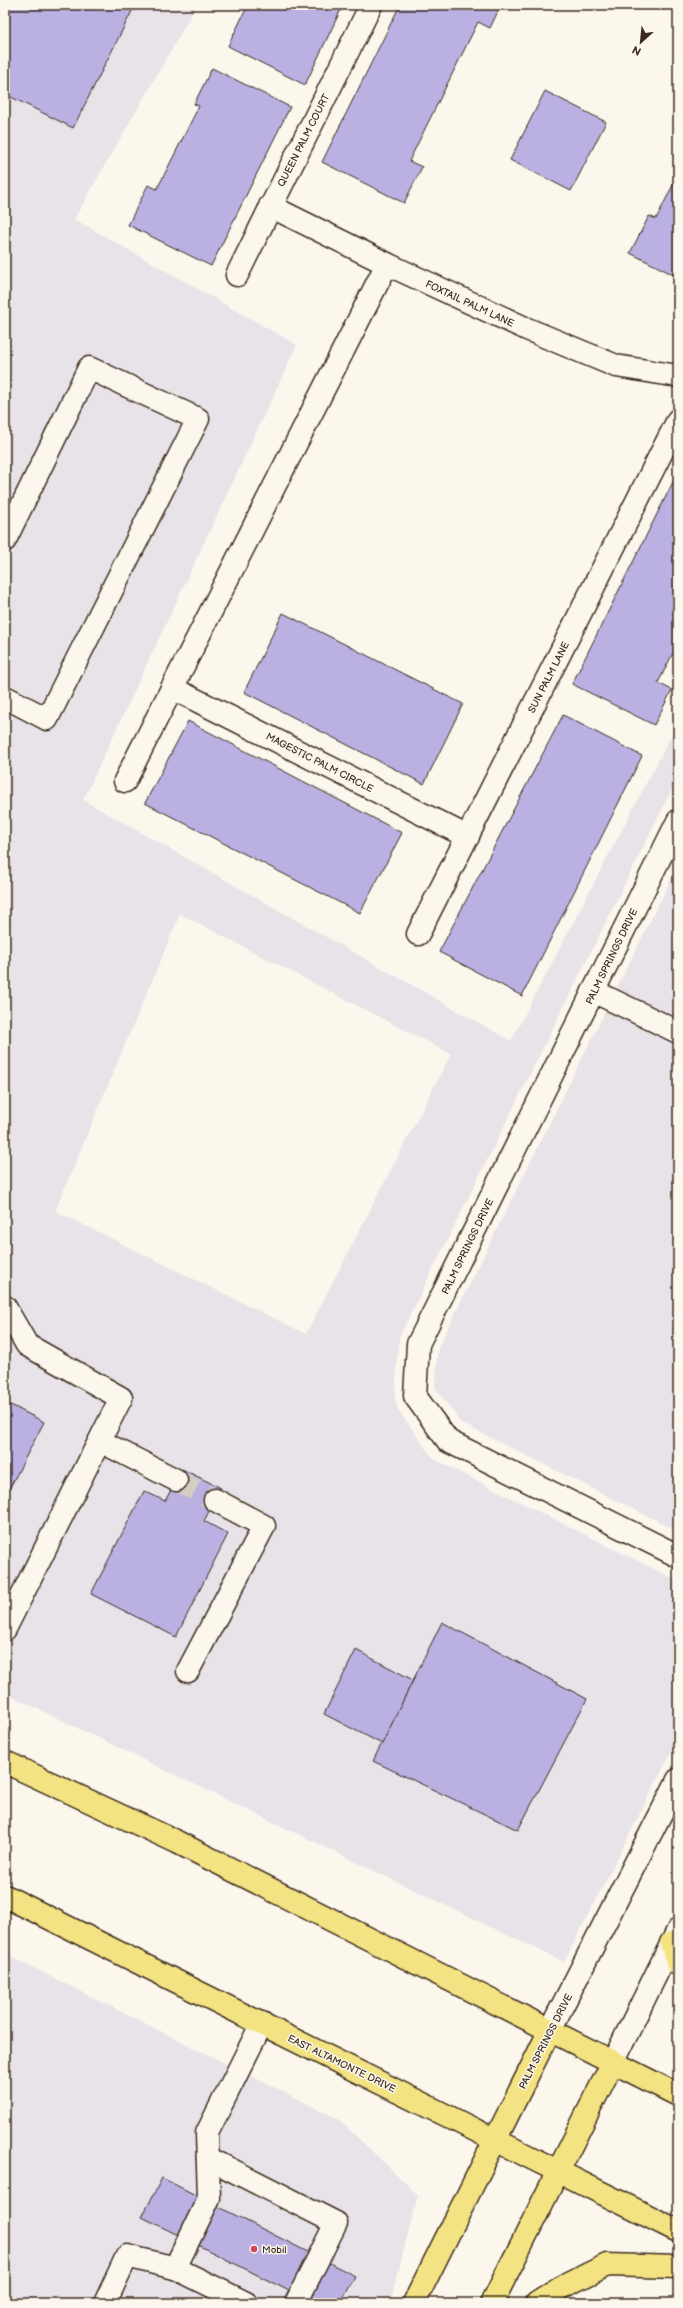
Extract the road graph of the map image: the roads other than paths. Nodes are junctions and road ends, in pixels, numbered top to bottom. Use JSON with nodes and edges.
{"nodes":[{"id":1,"x":371,"y":5,"type":"edge"},
{"id":2,"x":270,"y":206,"type":"junction"},
{"id":3,"x":387,"y":264,"type":"junction"},
{"id":4,"x":237,"y":275,"type":"dead end"},
{"id":5,"x":678,"y":376,"type":"edge"},
{"id":6,"x":678,"y":420,"type":"edge"},
{"id":7,"x":5,"y":540,"type":"edge"},
{"id":8,"x":172,"y":688,"type":"junction"},
{"id":9,"x":5,"y":697,"type":"edge"},
{"id":10,"x":125,"y":781,"type":"dead end"},
{"id":11,"x":678,"y":821,"type":"edge"},
{"id":12,"x":468,"y":837,"type":"junction"},
{"id":13,"x":418,"y":934,"type":"dead end"},
{"id":14,"x":593,"y":991,"type":"junction"},
{"id":15,"x":678,"y":1032,"type":"edge"},
{"id":16,"x":5,"y":1307,"type":"edge"},
{"id":17,"x":100,"y":1441,"type":"junction"},
{"id":18,"x":176,"y":1480,"type":"tunnel mouth"},
{"id":19,"x":215,"y":1500,"type":"tunnel mouth"},
{"id":20,"x":678,"y":1556,"type":"edge"},
{"id":21,"x":5,"y":1629,"type":"edge"},
{"id":22,"x":188,"y":1671,"type":"dead end"},
{"id":23,"x":5,"y":1762,"type":"edge"},
{"id":24,"x":678,"y":1780,"type":"edge"},
{"id":25,"x":5,"y":1896,"type":"edge"},
{"id":26,"x":675,"y":1936,"type":"edge"},
{"id":27,"x":678,"y":1964,"type":"edge"},
{"id":28,"x":262,"y":2024,"type":"junction"},
{"id":29,"x":550,"y":2030,"type":"junction"},
{"id":30,"x":613,"y":2062,"type":"junction"},
{"id":31,"x":678,"y":2095,"type":"edge"},
{"id":32,"x":496,"y":2140,"type":"junction"},
{"id":33,"x":208,"y":2158,"type":"junction"},
{"id":34,"x":558,"y":2170,"type":"junction"},
{"id":35,"x":678,"y":2231,"type":"edge"},
{"id":36,"x":678,"y":2267,"type":"edge"},
{"id":37,"x":175,"y":2268,"type":"junction"},
{"id":38,"x":105,"y":2303,"type":"edge"},
{"id":39,"x":246,"y":2303,"type":"edge"},
{"id":40,"x":296,"y":2303,"type":"edge"},
{"id":41,"x":414,"y":2303,"type":"edge"},
{"id":42,"x":492,"y":2303,"type":"edge"},
{"id":43,"x":537,"y":2303,"type":"edge"}],
"edges":[{"from":1,"to":2,"type":"street","name":"QUEEN PALM COURT"},
{"from":2,"to":3,"type":"street","name":"FOXTAIL PALM LANE"},
{"from":2,"to":4,"type":"street","name":"QUEEN PALM COURT"},
{"from":3,"to":5,"type":"street","name":"FOXTAIL PALM LANE"},
{"from":3,"to":8,"type":"street"},
{"from":6,"to":12,"type":"street","name":"SUN PALM LANE"},
{"from":7,"to":9,"type":"street"},
{"from":8,"to":10,"type":"street"},
{"from":8,"to":12,"type":"street","name":"MAGESTIC PALM CIRCLE"},
{"from":11,"to":14,"type":"street","name":"PALM SPRINGS DRIVE"},
{"from":12,"to":13,"type":"street","name":"SUN PALM LANE"},
{"from":14,"to":15,"type":"street"},
{"from":14,"to":20,"type":"street","name":"PALM SPRINGS DRIVE"},
{"from":16,"to":17,"type":"street"},
{"from":17,"to":18,"type":"street"},
{"from":17,"to":21,"type":"street"},
{"from":19,"to":22,"type":"street"},
{"from":23,"to":29,"type":"main road"},
{"from":24,"to":29,"type":"street","name":"PALM SPRINGS DRIVE"},
{"from":25,"to":28,"type":"main road","name":"EAST ALTAMONTE DRIVE"},
{"from":26,"to":27,"type":"main road"},
{"from":26,"to":30,"type":"street"},
{"from":28,"to":32,"type":"main road","name":"EAST ALTAMONTE DRIVE"},
{"from":28,"to":33,"type":"street"},
{"from":29,"to":30,"type":"main road"},
{"from":29,"to":32,"type":"main road","name":"PALM SPRINGS DRIVE"},
{"from":30,"to":31,"type":"main road"},
{"from":30,"to":34,"type":"main road"},
{"from":32,"to":34,"type":"main road","name":"EAST ALTAMONTE DRIVE"},
{"from":32,"to":41,"type":"main road","name":"PALM SPRINGS DRIVE"},
{"from":33,"to":37,"type":"street"},
{"from":33,"to":40,"type":"street"},
{"from":34,"to":35,"type":"main road","name":"EAST ALTAMONTE DRIVE"},
{"from":34,"to":42,"type":"main road"},
{"from":36,"to":43,"type":"main road"},
{"from":37,"to":38,"type":"street"},
{"from":37,"to":39,"type":"street"}]}
